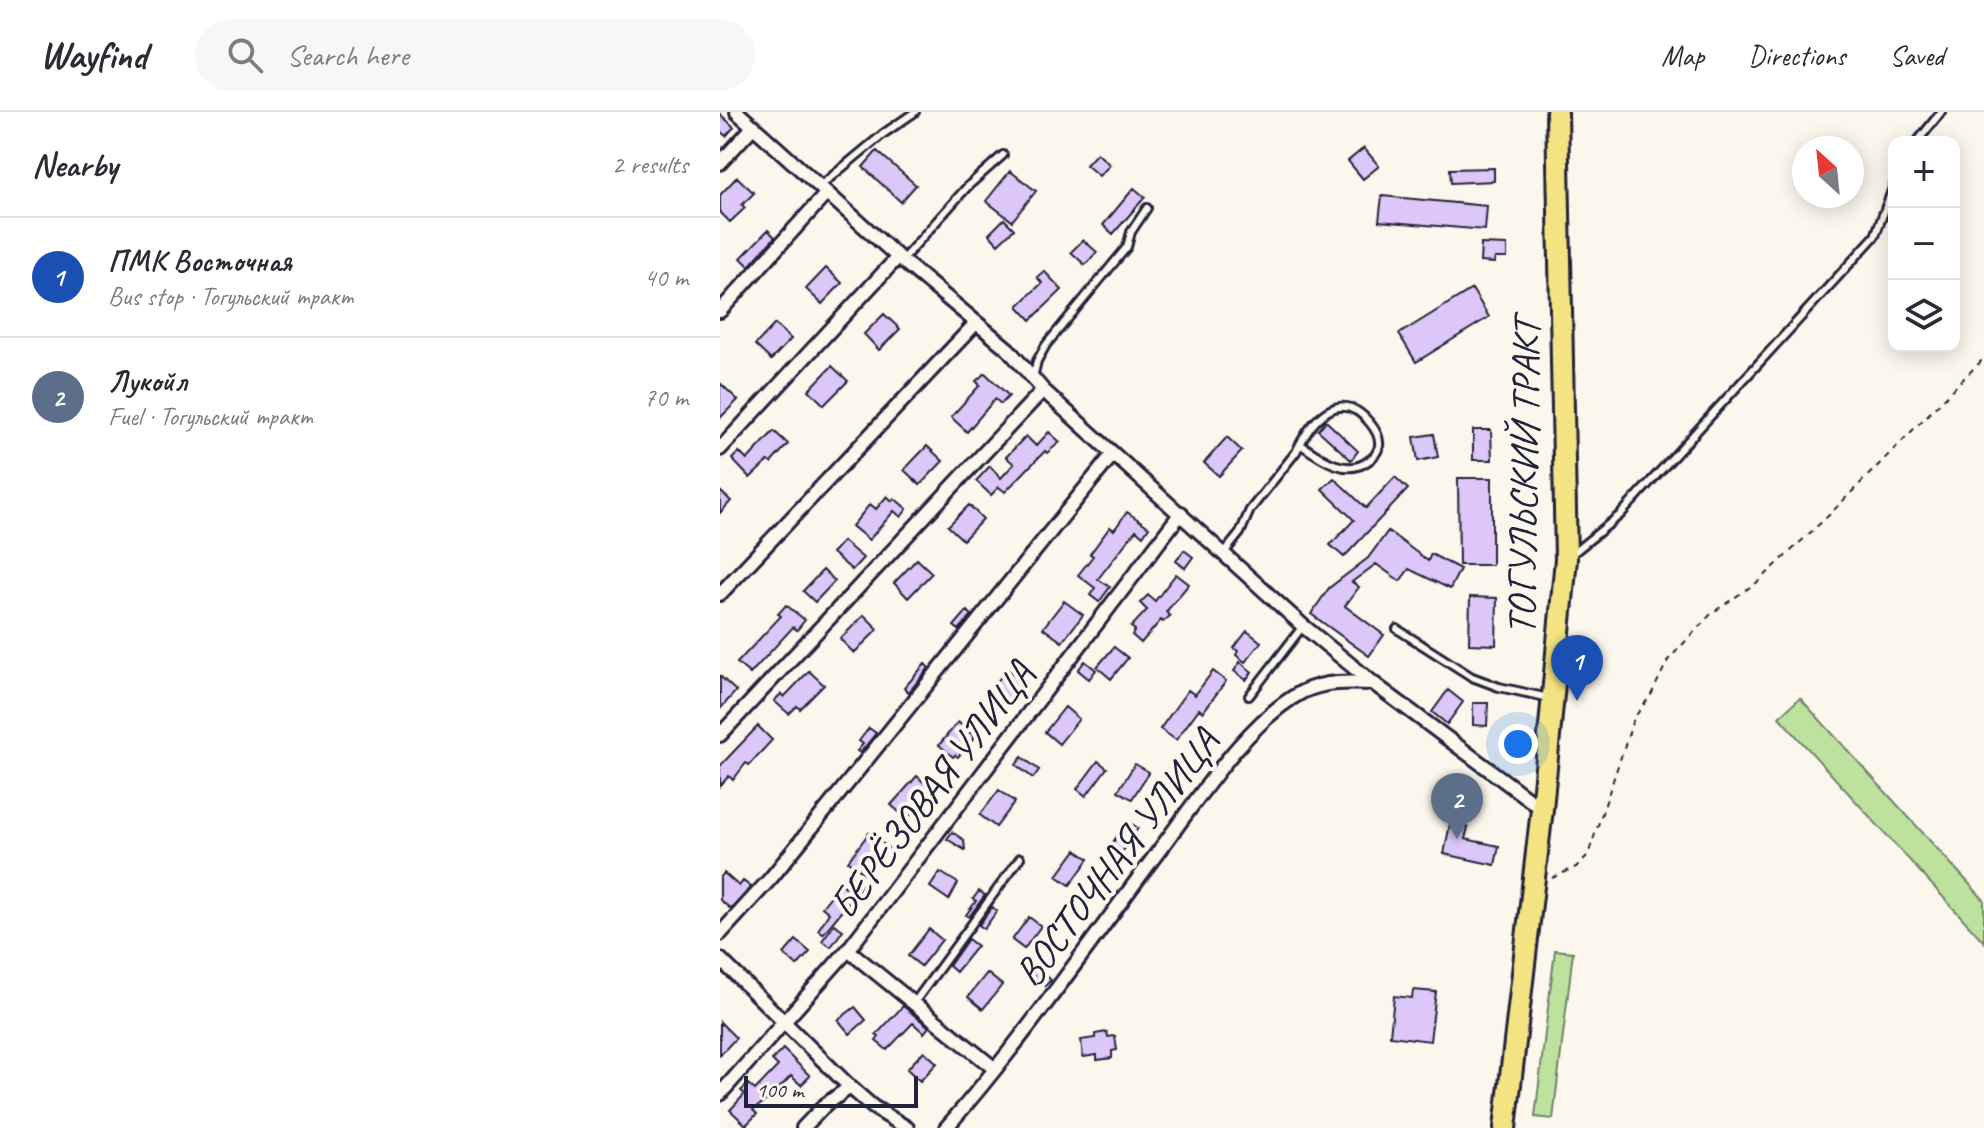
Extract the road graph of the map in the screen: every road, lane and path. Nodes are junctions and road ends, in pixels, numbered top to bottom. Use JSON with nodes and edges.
{"nodes":[{"id":1,"x":737,"y":112,"type":"edge"},
{"id":2,"x":915,"y":112,"type":"edge"},
{"id":3,"x":1557,"y":112,"type":"edge"},
{"id":4,"x":1941,"y":112,"type":"edge"},
{"id":5,"x":754,"y":126,"type":"junction"},
{"id":6,"x":1922,"y":136,"type":"edge"},
{"id":7,"x":1003,"y":155,"type":"dead end"},
{"id":8,"x":720,"y":163,"type":"edge"},
{"id":9,"x":823,"y":191,"type":"junction"},
{"id":10,"x":1888,"y":201,"type":"edge"},
{"id":11,"x":1147,"y":208,"type":"dead end"},
{"id":12,"x":900,"y":259,"type":"junction"},
{"id":13,"x":720,"y":311,"type":"edge"},
{"id":14,"x":976,"y":323,"type":"junction"},
{"id":15,"x":1984,"y":358,"type":"edge"},
{"id":16,"x":1033,"y":378,"type":"junction"},
{"id":17,"x":1043,"y":390,"type":"junction"},
{"id":18,"x":1300,"y":444,"type":"junction"},
{"id":19,"x":720,"y":449,"type":"edge"},
{"id":20,"x":1113,"y":454,"type":"junction"},
{"id":21,"x":1181,"y":513,"type":"junction"},
{"id":22,"x":1224,"y":553,"type":"junction"},
{"id":23,"x":1566,"y":559,"type":"junction"},
{"id":24,"x":720,"y":594,"type":"edge"},
{"id":25,"x":1303,"y":626,"type":"junction"},
{"id":26,"x":1397,"y":629,"type":"dead end"},
{"id":27,"x":1373,"y":683,"type":"junction"},
{"id":28,"x":1249,"y":696,"type":"dead end"},
{"id":29,"x":1553,"y":698,"type":"junction"},
{"id":30,"x":720,"y":735,"type":"edge"},
{"id":31,"x":1542,"y":809,"type":"junction"},
{"id":32,"x":1020,"y":858,"type":"dead end"},
{"id":33,"x":1535,"y":879,"type":"junction"},
{"id":34,"x":720,"y":934,"type":"edge"},
{"id":35,"x":848,"y":950,"type":"junction"},
{"id":36,"x":720,"y":959,"type":"edge"},
{"id":37,"x":914,"y":1003,"type":"junction"},
{"id":38,"x":786,"y":1022,"type":"junction"},
{"id":39,"x":995,"y":1069,"type":"junction"},
{"id":40,"x":850,"y":1087,"type":"junction"},
{"id":41,"x":720,"y":1094,"type":"edge"},
{"id":42,"x":803,"y":1128,"type":"edge"},
{"id":43,"x":907,"y":1128,"type":"edge"},
{"id":44,"x":946,"y":1128,"type":"edge"},
{"id":45,"x":1505,"y":1128,"type":"edge"}],
"edges":[{"from":1,"to":5,"type":"street"},
{"from":2,"to":9,"type":"lane"},
{"from":3,"to":23,"type":"main road","name":"ТОГУЛЬСКИЙ ТРАКТ"},
{"from":4,"to":6,"type":"lane"},
{"from":5,"to":8,"type":"street"},
{"from":5,"to":9,"type":"street"},
{"from":7,"to":12,"type":"lane"},
{"from":9,"to":12,"type":"street"},
{"from":9,"to":13,"type":"street"},
{"from":10,"to":23,"type":"lane"},
{"from":11,"to":16,"type":"lane"},
{"from":12,"to":14,"type":"street"},
{"from":12,"to":19,"type":"street"},
{"from":14,"to":16,"type":"street"},
{"from":14,"to":24,"type":"street"},
{"from":15,"to":33,"type":"path"},
{"from":16,"to":17,"type":"street"},
{"from":17,"to":20,"type":"street"},
{"from":17,"to":30,"type":"street"},
{"from":18,"to":18,"type":"lane"},
{"from":18,"to":22,"type":"lane"},
{"from":20,"to":21,"type":"street"},
{"from":20,"to":34,"type":"street"},
{"from":21,"to":22,"type":"street"},
{"from":21,"to":35,"type":"street","name":"БЕРЁЗОВАЯ УЛИЦА"},
{"from":22,"to":25,"type":"street"},
{"from":23,"to":29,"type":"main road","name":"ТОГУЛЬСКИЙ ТРАКТ"},
{"from":25,"to":27,"type":"street"},
{"from":25,"to":28,"type":"lane"},
{"from":26,"to":29,"type":"lane"},
{"from":27,"to":31,"type":"street"},
{"from":27,"to":39,"type":"street","name":"ВОСТОЧНАЯ УЛИЦА"},
{"from":29,"to":31,"type":"main road","name":"ТОГУЛЬСКИЙ ТРАКТ"},
{"from":31,"to":33,"type":"main road","name":"ТОГУЛЬСКИЙ ТРАКТ"},
{"from":32,"to":37,"type":"lane"},
{"from":33,"to":45,"type":"main road","name":"ТОГУЛЬСКИЙ ТРАКТ"},
{"from":35,"to":37,"type":"street"},
{"from":35,"to":38,"type":"street","name":"БЕРЁЗОВАЯ УЛИЦА"},
{"from":36,"to":38,"type":"street"},
{"from":37,"to":39,"type":"street"},
{"from":38,"to":40,"type":"street"},
{"from":38,"to":41,"type":"street","name":"БЕРЁЗОВАЯ УЛИЦА"},
{"from":39,"to":44,"type":"street","name":"ВОСТОЧНАЯ УЛИЦА"},
{"from":40,"to":42,"type":"street"},
{"from":40,"to":43,"type":"street"}]}
